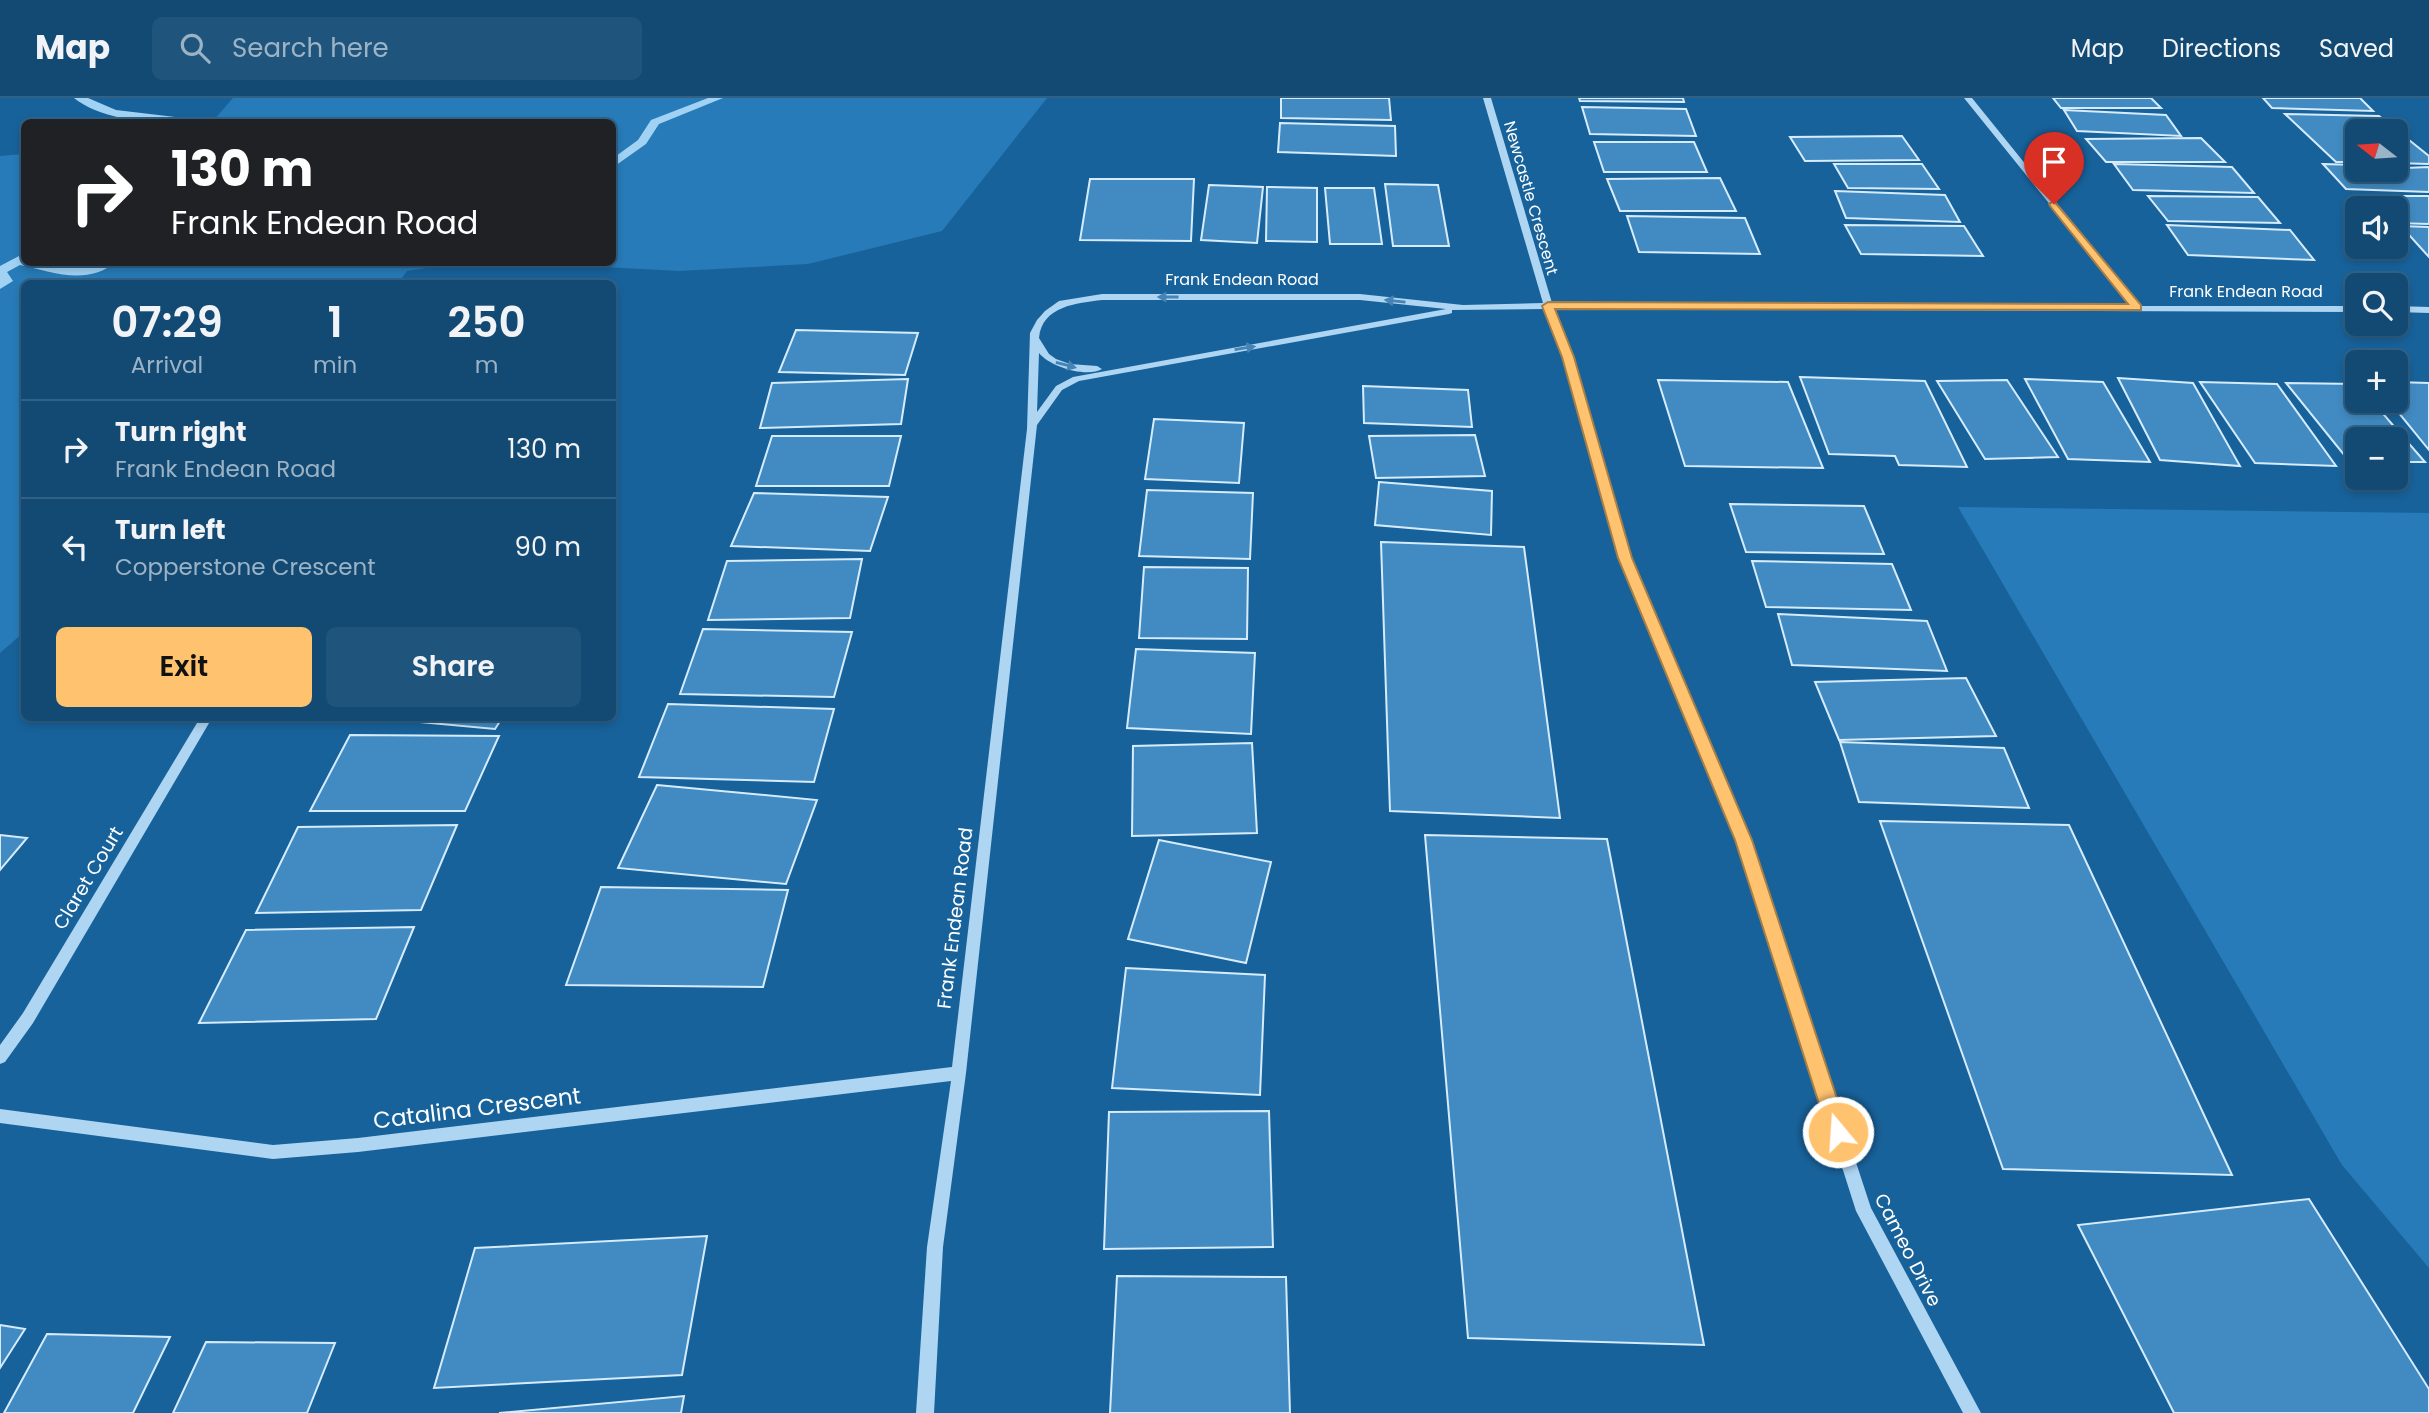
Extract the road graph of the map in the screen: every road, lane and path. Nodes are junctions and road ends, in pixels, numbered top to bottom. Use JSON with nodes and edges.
{"nodes":[{"id":1,"x":1487,"y":98,"type":"edge"},
{"id":2,"x":1968,"y":98,"type":"edge"},
{"id":3,"x":1548,"y":306,"type":"junction"},
{"id":4,"x":2137,"y":307,"type":"junction"},
{"id":5,"x":1463,"y":308,"type":"junction"},
{"id":6,"x":2345,"y":309,"type":"edge"},
{"id":7,"x":2408,"y":309,"type":"edge"},
{"id":8,"x":2429,"y":310,"type":"edge"},
{"id":9,"x":1035,"y":333,"type":"junction"},
{"id":10,"x":1115,"y":369,"type":"junction"},
{"id":11,"x":1032,"y":429,"type":"junction"},
{"id":12,"x":204,"y":721,"type":"edge"},
{"id":13,"x":0,"y":1057,"type":"edge"},
{"id":14,"x":959,"y":1073,"type":"junction"},
{"id":15,"x":0,"y":1116,"type":"edge"},
{"id":16,"x":925,"y":1413,"type":"edge"},
{"id":17,"x":1972,"y":1413,"type":"edge"}],
"edges":[{"from":1,"to":3,"type":"street","name":"Newcastle Crescent"},
{"from":2,"to":4,"type":"street"},
{"from":3,"to":4,"type":"street","name":"Frank Endean Road"},
{"from":3,"to":5,"type":"street","name":"Frank Endean Road"},
{"from":3,"to":17,"type":"street","name":"Cameo Drive"},
{"from":4,"to":6,"type":"street","name":"Frank Endean Road"},
{"from":5,"to":9,"type":"street","name":"Frank Endean Road","one_way":true},
{"from":10,"to":5,"type":"street","name":"Frank Endean Road","one_way":true},
{"from":7,"to":8,"type":"street"},
{"from":9,"to":10,"type":"street","name":"Frank Endean Road","one_way":true},
{"from":9,"to":11,"type":"street","name":"Frank Endean Road"},
{"from":10,"to":11,"type":"street","name":"Frank Endean Road"},
{"from":11,"to":14,"type":"street","name":"Frank Endean Road"},
{"from":12,"to":13,"type":"street","name":"Claret Court"},
{"from":14,"to":15,"type":"street","name":"Catalina Crescent"},
{"from":14,"to":16,"type":"street","name":"Frank Endean Road"}]}
